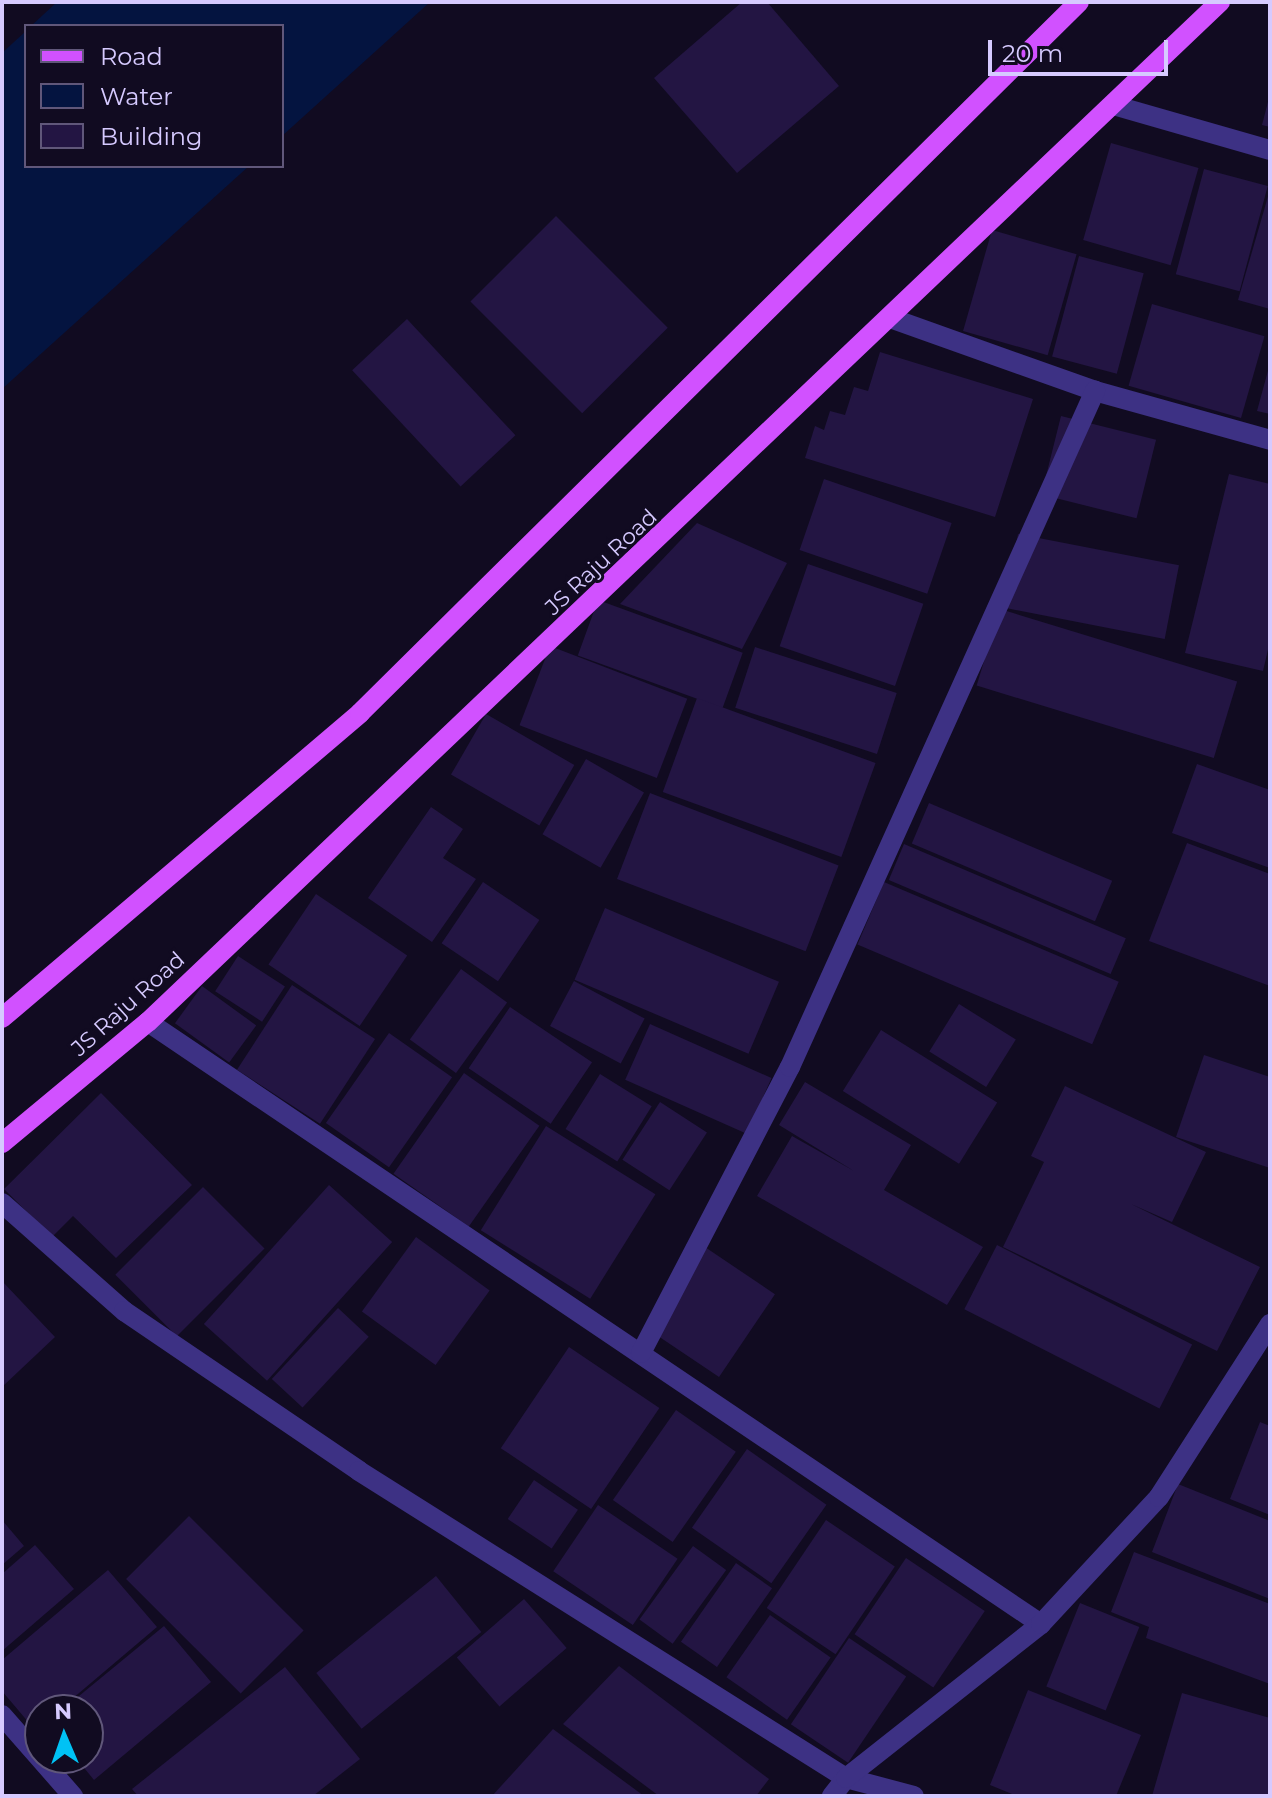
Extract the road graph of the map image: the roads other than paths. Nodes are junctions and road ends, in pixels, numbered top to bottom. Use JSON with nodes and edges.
{"nodes":[{"id":1,"x":1079,"y":2,"type":"edge"},
{"id":2,"x":1220,"y":2,"type":"edge"},
{"id":3,"x":1113,"y":105,"type":"junction"},
{"id":4,"x":1270,"y":150,"type":"edge"},
{"id":5,"x":893,"y":319,"type":"junction"},
{"id":6,"x":1095,"y":391,"type":"junction"},
{"id":7,"x":1270,"y":440,"type":"edge"},
{"id":8,"x":2,"y":1018,"type":"edge"},
{"id":9,"x":148,"y":1022,"type":"junction"},
{"id":10,"x":2,"y":1143,"type":"edge"},
{"id":11,"x":2,"y":1203,"type":"edge"},
{"id":12,"x":1270,"y":1324,"type":"edge"},
{"id":13,"x":641,"y":1353,"type":"junction"},
{"id":14,"x":1041,"y":1624,"type":"junction"},
{"id":15,"x":2,"y":1715,"type":"edge"},
{"id":16,"x":846,"y":1778,"type":"junction"},
{"id":17,"x":73,"y":1796,"type":"edge"},
{"id":18,"x":832,"y":1796,"type":"edge"},
{"id":19,"x":914,"y":1796,"type":"edge"}],
"edges":[{"from":1,"to":8,"type":"main road"},
{"from":2,"to":3,"type":"main road","name":"JS Raju Road"},
{"from":3,"to":4,"type":"street"},
{"from":3,"to":5,"type":"main road","name":"JS Raju Road"},
{"from":5,"to":6,"type":"street"},
{"from":5,"to":9,"type":"main road","name":"JS Raju Road"},
{"from":6,"to":7,"type":"street"},
{"from":6,"to":13,"type":"street"},
{"from":9,"to":10,"type":"main road","name":"JS Raju Road"},
{"from":9,"to":13,"type":"street"},
{"from":11,"to":16,"type":"street"},
{"from":12,"to":14,"type":"street"},
{"from":13,"to":14,"type":"street"},
{"from":14,"to":16,"type":"street"},
{"from":15,"to":17,"type":"street"},
{"from":16,"to":18,"type":"street"},
{"from":16,"to":19,"type":"street"}]}
